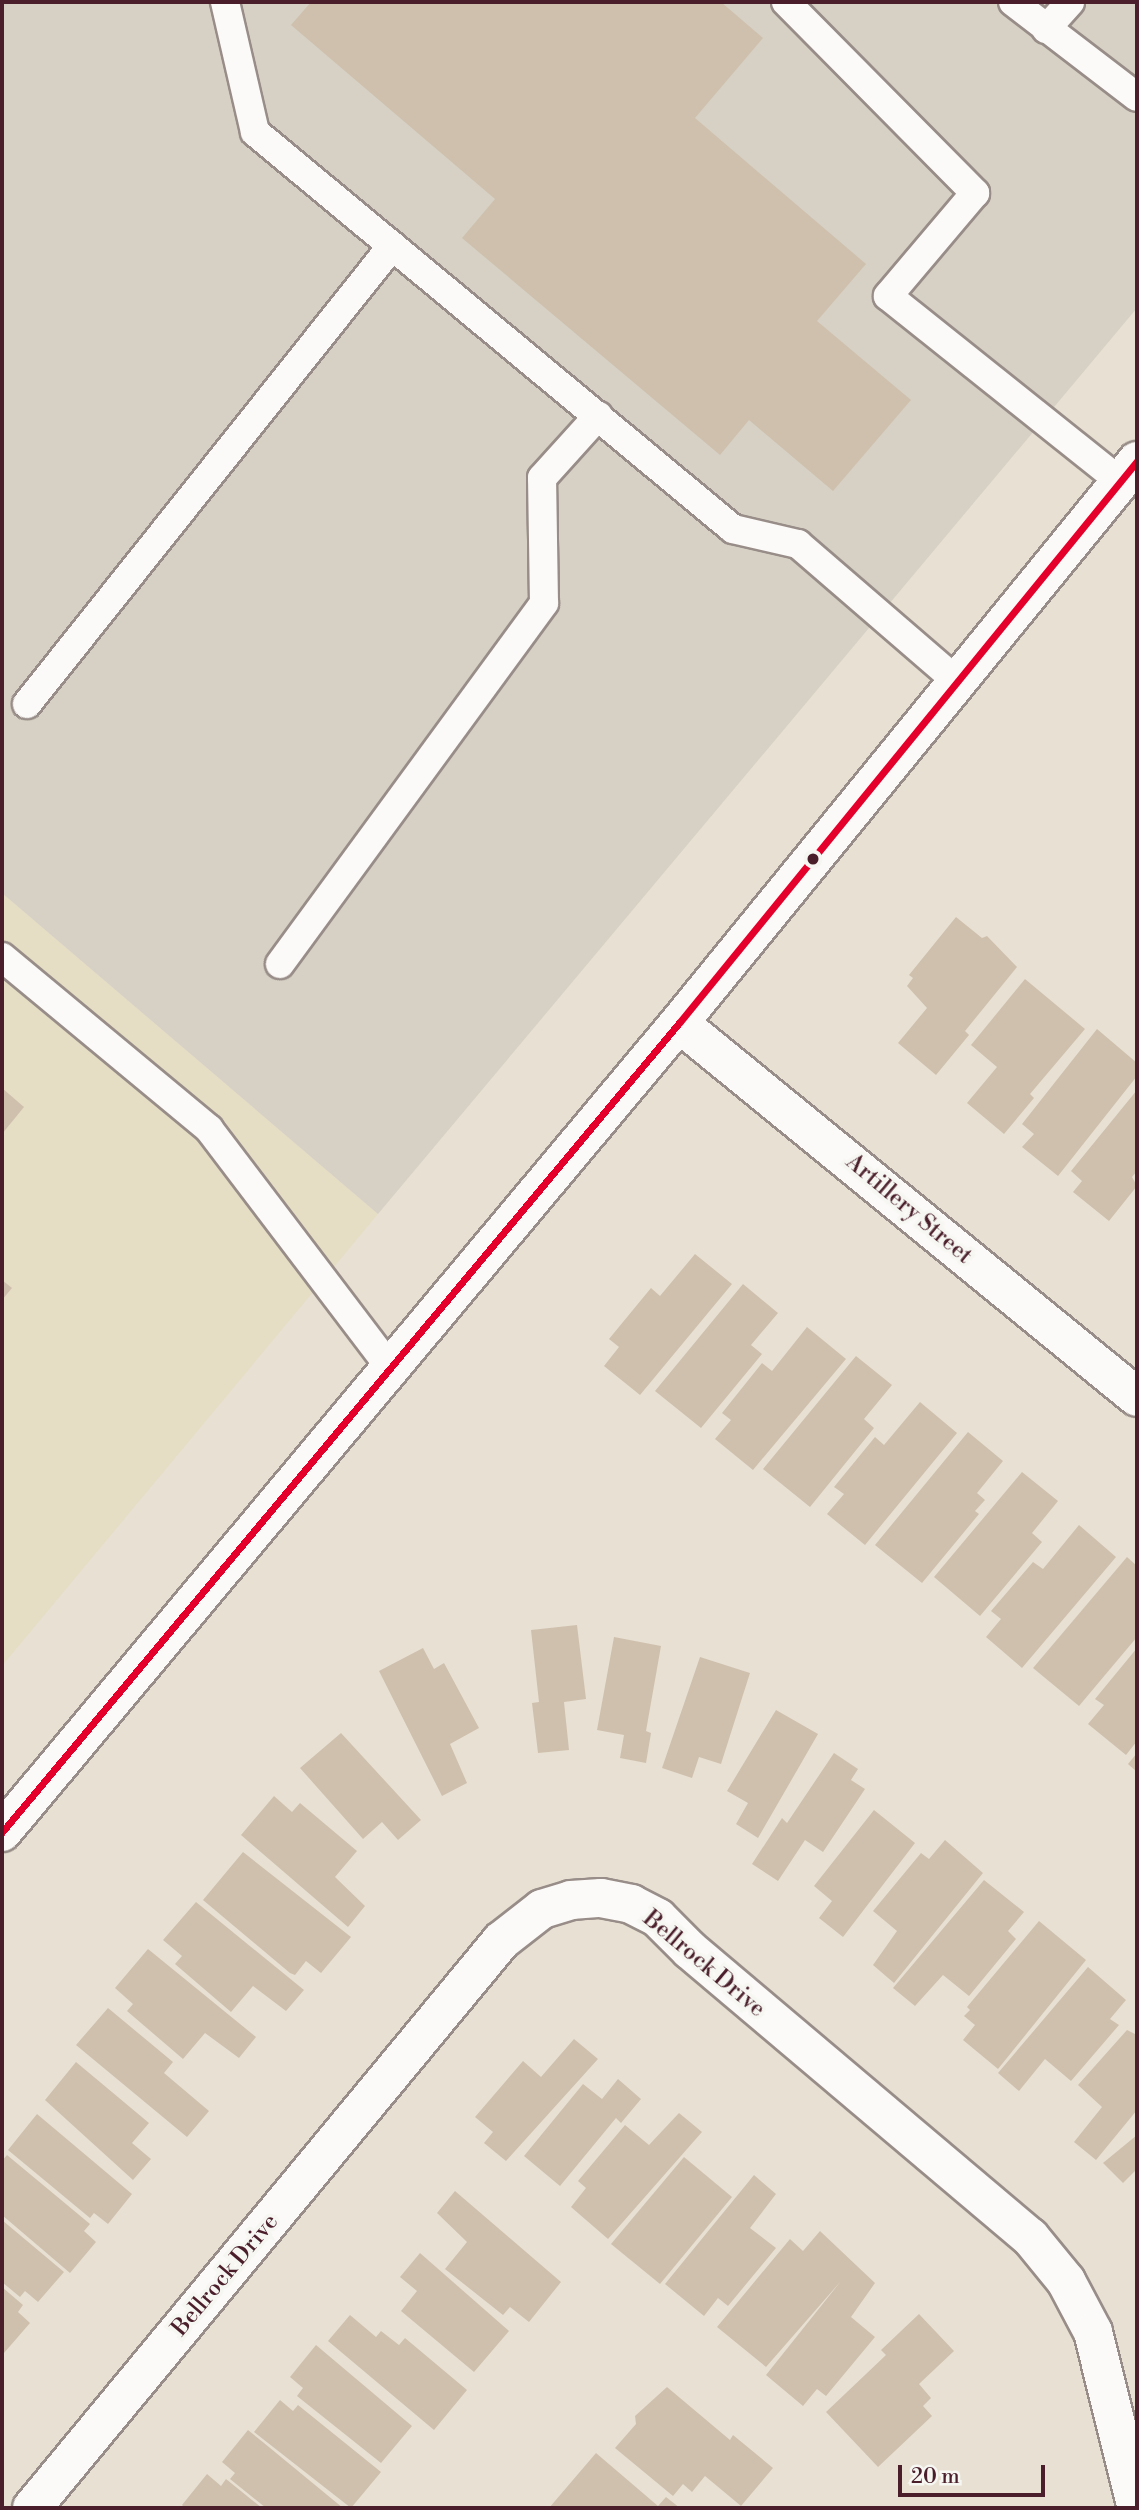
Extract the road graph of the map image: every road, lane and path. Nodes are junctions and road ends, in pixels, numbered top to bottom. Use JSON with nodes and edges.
{"nodes":[{"id":1,"x":225,"y":2,"type":"edge"},
{"id":2,"x":786,"y":2,"type":"edge"},
{"id":3,"x":1013,"y":2,"type":"edge"},
{"id":4,"x":1070,"y":2,"type":"edge"},
{"id":5,"x":1046,"y":29,"type":"junction"},
{"id":6,"x":1137,"y":97,"type":"edge"},
{"id":7,"x":392,"y":246,"type":"junction"},
{"id":8,"x":598,"y":416,"type":"junction"},
{"id":9,"x":1129,"y":471,"type":"edge"},
{"id":10,"x":958,"y":681,"type":"junction"},
{"id":11,"x":27,"y":704,"type":"dead end"},
{"id":12,"x":2,"y":957,"type":"edge"},
{"id":13,"x":280,"y":964,"type":"dead end"},
{"id":14,"x":679,"y":1023,"type":"junction"},
{"id":15,"x":391,"y":1369,"type":"junction"},
{"id":16,"x":1137,"y":1397,"type":"edge"},
{"id":17,"x":8,"y":1813,"type":"edge"},
{"id":18,"x":32,"y":2508,"type":"edge"},
{"id":19,"x":1137,"y":2508,"type":"edge"}],
"edges":[{"from":1,"to":7,"type":"lane"},
{"from":2,"to":9,"type":"lane"},
{"from":3,"to":5,"type":"lane"},
{"from":4,"to":5,"type":"lane"},
{"from":5,"to":6,"type":"lane"},
{"from":7,"to":8,"type":"lane"},
{"from":7,"to":11,"type":"lane"},
{"from":8,"to":10,"type":"lane"},
{"from":8,"to":13,"type":"lane"},
{"from":9,"to":10,"type":"street"},
{"from":10,"to":14,"type":"street"},
{"from":12,"to":15,"type":"lane"},
{"from":14,"to":15,"type":"street"},
{"from":14,"to":16,"type":"street","name":"Artillery Street"},
{"from":15,"to":17,"type":"street"},
{"from":18,"to":19,"type":"street","name":"Bellrock Drive"}]}
